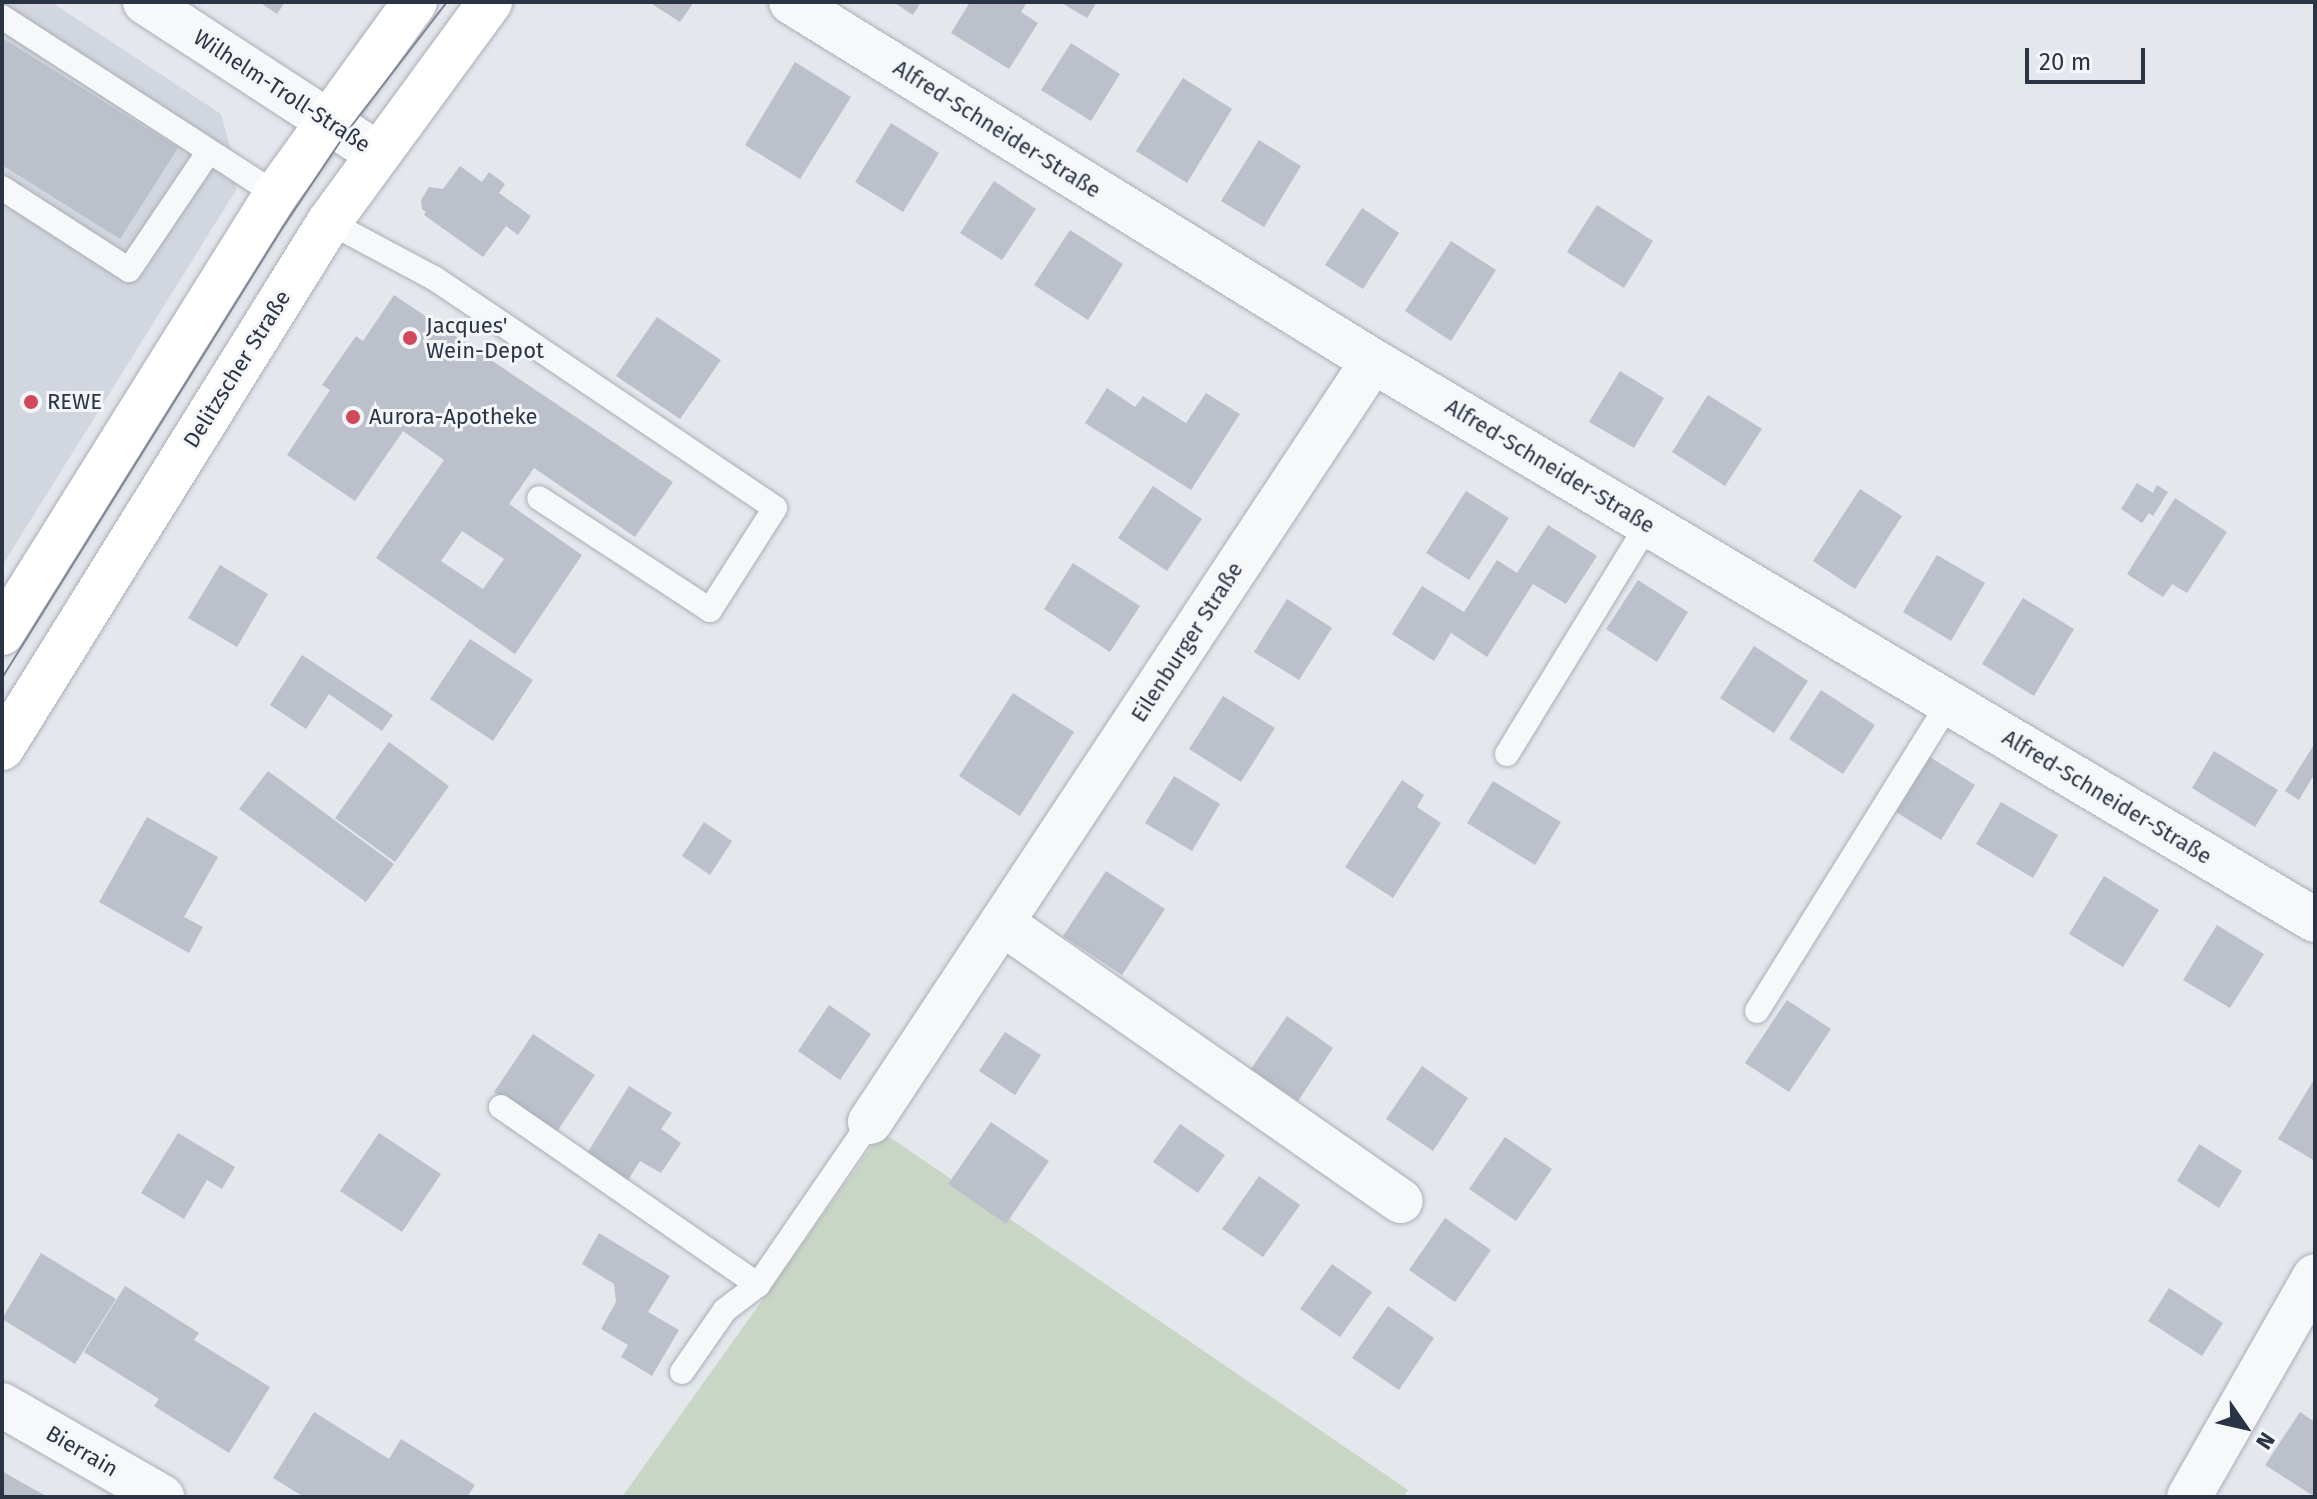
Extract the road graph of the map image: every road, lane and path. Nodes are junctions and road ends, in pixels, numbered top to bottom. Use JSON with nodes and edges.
{"nodes":[{"id":1,"x":145,"y":2,"type":"edge"},
{"id":2,"x":415,"y":2,"type":"edge"},
{"id":3,"x":490,"y":2,"type":"edge"},
{"id":4,"x":791,"y":2,"type":"edge"},
{"id":5,"x":2,"y":17,"type":"edge"},
{"id":6,"x":329,"y":120,"type":"junction"},
{"id":7,"x":208,"y":153,"type":"junction"},
{"id":8,"x":378,"y":154,"type":"junction"},
{"id":9,"x":2,"y":188,"type":"edge"},
{"id":10,"x":276,"y":194,"type":"junction"},
{"id":11,"x":329,"y":222,"type":"junction"},
{"id":12,"x":1373,"y":361,"type":"junction"},
{"id":13,"x":539,"y":498,"type":"dead end"},
{"id":14,"x":1648,"y":524,"type":"junction"},
{"id":15,"x":2,"y":633,"type":"edge"},
{"id":16,"x":1949,"y":702,"type":"junction"},
{"id":17,"x":7,"y":728,"type":"edge"},
{"id":18,"x":1507,"y":754,"type":"dead end"},
{"id":19,"x":2315,"y":920,"type":"edge"},
{"id":20,"x":1002,"y":923,"type":"junction"},
{"id":21,"x":1757,"y":1011,"type":"dead end"},
{"id":22,"x":501,"y":1107,"type":"dead end"},
{"id":23,"x":870,"y":1122,"type":"joint"},
{"id":24,"x":1401,"y":1201,"type":"dead end"},
{"id":25,"x":2315,"y":1276,"type":"edge"},
{"id":26,"x":758,"y":1285,"type":"junction"},
{"id":27,"x":682,"y":1372,"type":"dead end"},
{"id":28,"x":2,"y":1405,"type":"edge"},
{"id":29,"x":162,"y":1497,"type":"edge"},
{"id":30,"x":2189,"y":1497,"type":"edge"}],
"edges":[{"from":1,"to":6,"type":"street","name":"Wilhelm-Troll-Straße"},
{"from":2,"to":6,"type":"main road"},
{"from":3,"to":8,"type":"main road","name":"Delitzscher Straße"},
{"from":4,"to":12,"type":"street","name":"Alfred-Schneider-Straße"},
{"from":5,"to":7,"type":"lane"},
{"from":6,"to":8,"type":"street","name":"Wilhelm-Troll-Straße"},
{"from":6,"to":10,"type":"main road"},
{"from":7,"to":9,"type":"lane"},
{"from":7,"to":10,"type":"lane"},
{"from":8,"to":11,"type":"main road","name":"Delitzscher Straße"},
{"from":10,"to":15,"type":"main road"},
{"from":11,"to":13,"type":"lane"},
{"from":11,"to":17,"type":"main road","name":"Delitzscher Straße"},
{"from":12,"to":14,"type":"street","name":"Alfred-Schneider-Straße"},
{"from":12,"to":20,"type":"street","name":"Eilenburger Straße"},
{"from":14,"to":16,"type":"street","name":"Alfred-Schneider-Straße"},
{"from":14,"to":18,"type":"lane"},
{"from":16,"to":19,"type":"street","name":"Alfred-Schneider-Straße"},
{"from":16,"to":21,"type":"lane"},
{"from":20,"to":23,"type":"street","name":"Eilenburger Straße"},
{"from":20,"to":24,"type":"street"},
{"from":22,"to":26,"type":"lane"},
{"from":23,"to":26,"type":"lane"},
{"from":25,"to":30,"type":"street"},
{"from":26,"to":27,"type":"lane"},
{"from":28,"to":29,"type":"street","name":"Bierrain"}]}
